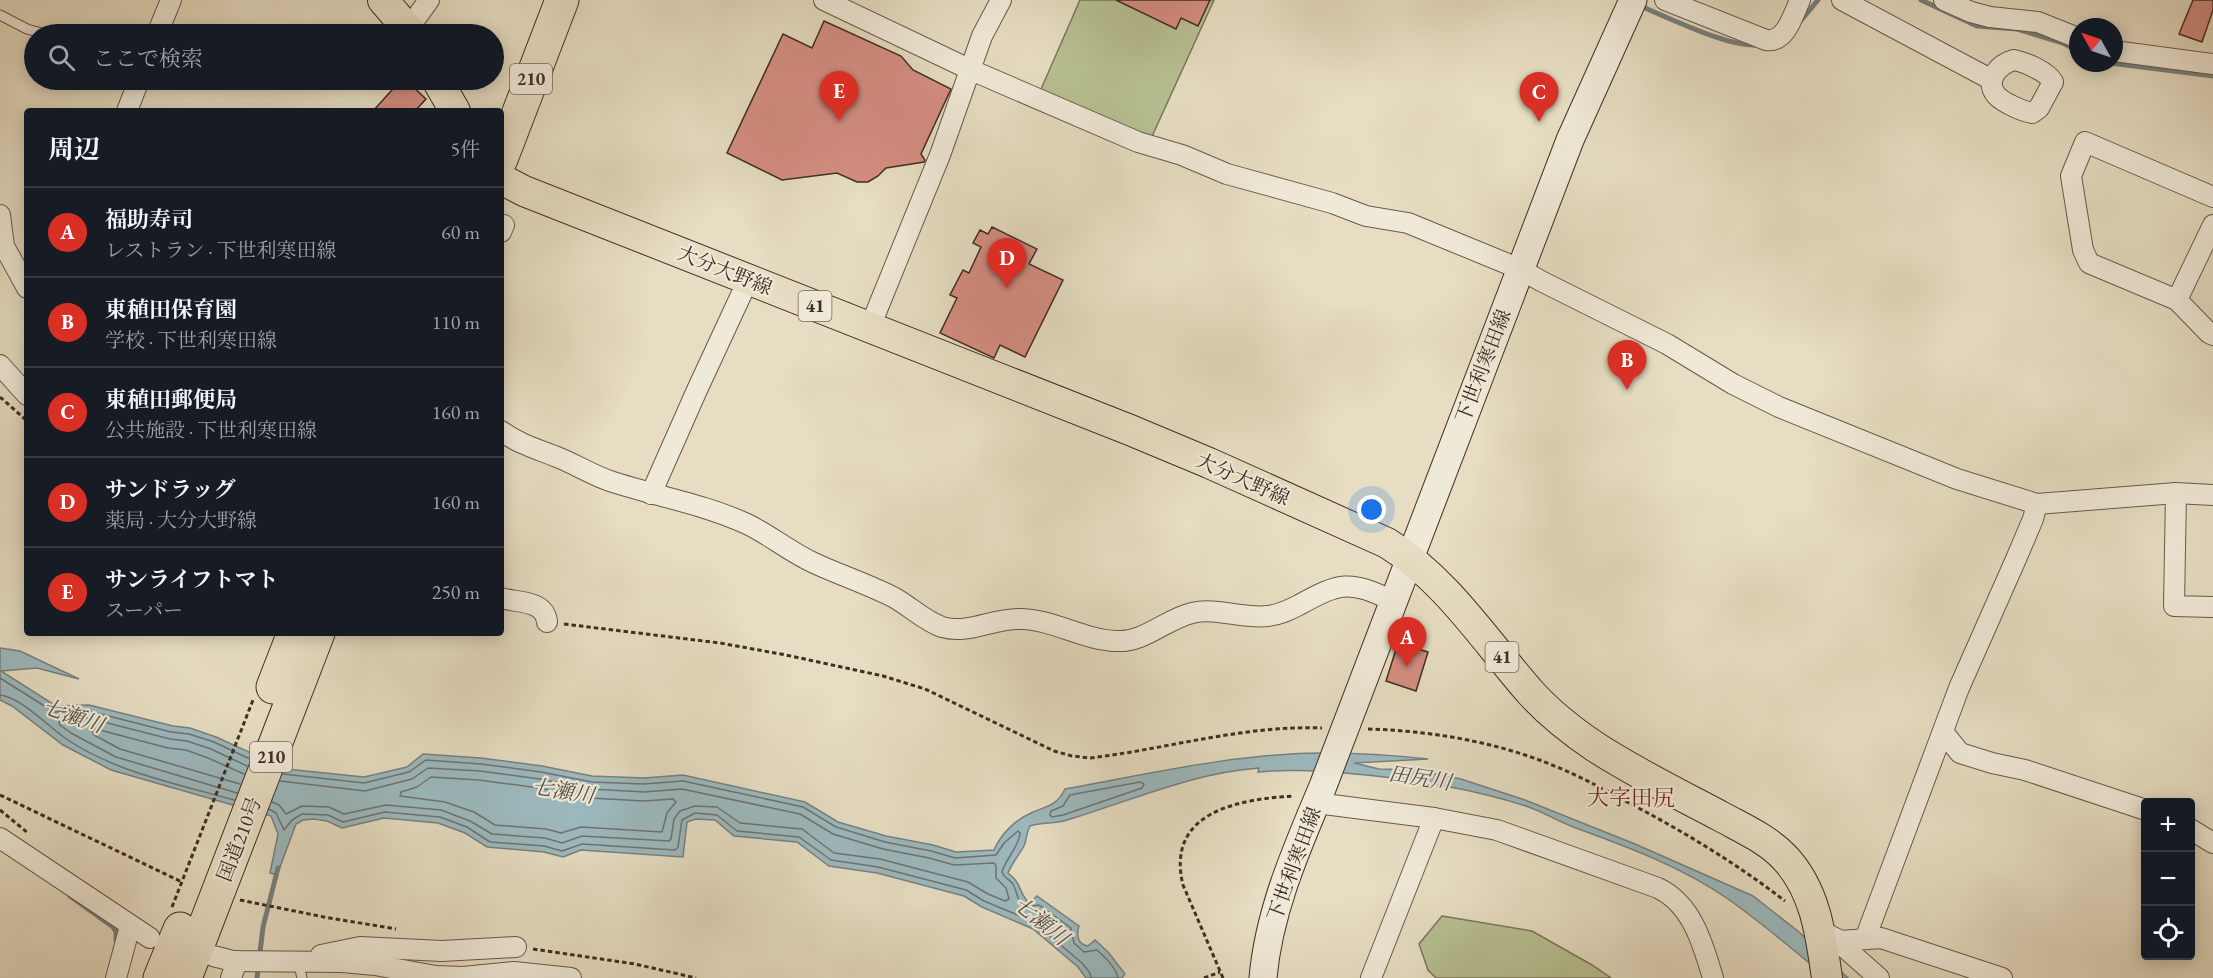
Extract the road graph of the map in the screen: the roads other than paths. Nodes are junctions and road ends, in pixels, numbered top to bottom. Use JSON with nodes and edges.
{"nodes":[{"id":1,"x":171,"y":0,"type":"edge"},
{"id":2,"x":383,"y":0,"type":"edge"},
{"id":3,"x":429,"y":0,"type":"edge"},
{"id":4,"x":540,"y":0,"type":"edge"},
{"id":5,"x":562,"y":0,"type":"edge"},
{"id":6,"x":824,"y":0,"type":"edge"},
{"id":7,"x":1001,"y":0,"type":"edge"},
{"id":8,"x":1633,"y":0,"type":"edge"},
{"id":9,"x":1665,"y":0,"type":"edge"},
{"id":10,"x":1800,"y":0,"type":"edge"},
{"id":11,"x":1842,"y":0,"type":"edge"},
{"id":12,"x":1944,"y":0,"type":"edge"},
{"id":13,"x":0,"y":15,"type":"edge"},
{"id":14,"x":161,"y":24,"type":"edge"},
{"id":15,"x":404,"y":24,"type":"edge"},
{"id":16,"x":412,"y":24,"type":"edge"},
{"id":17,"x":24,"y":27,"type":"edge"},
{"id":18,"x":2069,"y":34,"type":"edge"},
{"id":19,"x":2123,"y":52,"type":"edge"},
{"id":20,"x":2213,"y":64,"type":"edge"},
{"id":21,"x":971,"y":70,"type":"junction"},
{"id":22,"x":1992,"y":80,"type":"dead end"},
{"id":23,"x":136,"y":90,"type":"edge"},
{"id":24,"x":443,"y":90,"type":"edge"},
{"id":25,"x":128,"y":108,"type":"edge"},
{"id":26,"x":453,"y":108,"type":"edge"},
{"id":27,"x":498,"y":108,"type":"edge"},
{"id":28,"x":504,"y":151,"type":"edge"},
{"id":29,"x":504,"y":180,"type":"edge"},
{"id":30,"x":2213,"y":198,"type":"edge"},
{"id":31,"x":0,"y":215,"type":"edge"},
{"id":32,"x":2212,"y":227,"type":"edge"},
{"id":33,"x":1520,"y":269,"type":"junction"},
{"id":34,"x":748,"y":280,"type":"junction"},
{"id":35,"x":24,"y":283,"type":"edge"},
{"id":36,"x":2177,"y":300,"type":"junction"},
{"id":37,"x":870,"y":327,"type":"junction"},
{"id":38,"x":2213,"y":335,"type":"edge"},
{"id":39,"x":0,"y":365,"type":"edge"},
{"id":40,"x":24,"y":392,"type":"edge"},
{"id":41,"x":504,"y":433,"type":"edge"},
{"id":42,"x":2176,"y":493,"type":"junction"},
{"id":43,"x":651,"y":494,"type":"junction"},
{"id":44,"x":2213,"y":495,"type":"edge"},
{"id":45,"x":2037,"y":504,"type":"junction"},
{"id":46,"x":1411,"y":558,"type":"junction"},
{"id":47,"x":504,"y":599,"type":"edge"},
{"id":48,"x":1393,"y":601,"type":"junction"},
{"id":49,"x":2213,"y":607,"type":"edge"},
{"id":50,"x":547,"y":622,"type":"road end"},
{"id":51,"x":293,"y":636,"type":"edge"},
{"id":52,"x":317,"y":636,"type":"edge"},
{"id":53,"x":1943,"y":732,"type":"junction"},
{"id":54,"x":1312,"y":795,"type":"junction"},
{"id":55,"x":2141,"y":809,"type":"edge"},
{"id":56,"x":1434,"y":818,"type":"junction"},
{"id":57,"x":2195,"y":832,"type":"edge"},
{"id":58,"x":0,"y":838,"type":"edge"},
{"id":59,"x":2213,"y":843,"type":"edge"},
{"id":60,"x":202,"y":878,"type":"junction"},
{"id":61,"x":130,"y":926,"type":"junction"},
{"id":62,"x":1826,"y":937,"type":"junction"},
{"id":63,"x":150,"y":938,"type":"dead end"},
{"id":64,"x":1865,"y":939,"type":"junction"},
{"id":65,"x":516,"y":947,"type":"dead end"},
{"id":66,"x":213,"y":956,"type":"dead end"},
{"id":67,"x":302,"y":966,"type":"edge"},
{"id":68,"x":234,"y":969,"type":"edge"},
{"id":69,"x":116,"y":978,"type":"edge"},
{"id":70,"x":160,"y":978,"type":"edge"},
{"id":71,"x":185,"y":978,"type":"edge"},
{"id":72,"x":571,"y":978,"type":"edge"},
{"id":73,"x":1263,"y":978,"type":"edge"},
{"id":74,"x":1371,"y":978,"type":"edge"},
{"id":75,"x":1713,"y":978,"type":"edge"},
{"id":76,"x":1827,"y":978,"type":"edge"},
{"id":77,"x":1879,"y":978,"type":"edge"},
{"id":78,"x":2002,"y":978,"type":"edge"}],
"edges":[{"from":1,"to":14,"type":"street"},
{"from":2,"to":15,"type":"main road"},
{"from":3,"to":16,"type":"street"},
{"from":4,"to":27,"type":"highway","number":"210"},
{"from":5,"to":28,"type":"highway","number":"210"},
{"from":6,"to":21,"type":"street"},
{"from":7,"to":21,"type":"street"},
{"from":8,"to":33,"type":"main road","name":"下世利寒田線"},
{"from":9,"to":10,"type":"street"},
{"from":11,"to":22,"type":"street"},
{"from":12,"to":18,"type":"street"},
{"from":13,"to":17,"type":"lane"},
{"from":19,"to":20,"type":"street"},
{"from":21,"to":33,"type":"street"},
{"from":21,"to":37,"type":"street"},
{"from":23,"to":25,"type":"street"},
{"from":24,"to":26,"type":"main road"},
{"from":29,"to":34,"type":"main road","name":"大分大野線","number":"41"},
{"from":30,"to":36,"type":"street"},
{"from":31,"to":35,"type":"street"},
{"from":32,"to":36,"type":"street"},
{"from":33,"to":45,"type":"street"},
{"from":33,"to":46,"type":"main road","name":"下世利寒田線"},
{"from":34,"to":37,"type":"main road","name":"大分大野線","number":"41"},
{"from":34,"to":43,"type":"street"},
{"from":36,"to":38,"type":"street"},
{"from":37,"to":46,"type":"main road","name":"大分大野線","number":"41"},
{"from":39,"to":40,"type":"street"},
{"from":41,"to":43,"type":"street"},
{"from":42,"to":44,"type":"street"},
{"from":42,"to":45,"type":"street"},
{"from":42,"to":49,"type":"street"},
{"from":43,"to":48,"type":"street"},
{"from":45,"to":53,"type":"street"},
{"from":46,"to":48,"type":"main road","name":"下世利寒田線"},
{"from":46,"to":62,"type":"main road","name":"大分大野線","number":"41"},
{"from":47,"to":50,"type":"street"},
{"from":48,"to":54,"type":"main road","name":"下世利寒田線"},
{"from":51,"to":60,"type":"highway","name":"国道210号","number":"210"},
{"from":52,"to":60,"type":"highway","name":"国道210号","number":"210"},
{"from":53,"to":55,"type":"street"},
{"from":53,"to":64,"type":"street"},
{"from":54,"to":56,"type":"street"},
{"from":54,"to":73,"type":"main road","name":"下世利寒田線"},
{"from":56,"to":74,"type":"street"},
{"from":56,"to":75,"type":"street"},
{"from":57,"to":59,"type":"street"},
{"from":58,"to":61,"type":"street"},
{"from":60,"to":70,"type":"highway","name":"国道210号","number":"210"},
{"from":60,"to":71,"type":"highway","name":"国道210号","number":"210"},
{"from":61,"to":63,"type":"street"},
{"from":61,"to":69,"type":"street"},
{"from":62,"to":64,"type":"street"},
{"from":62,"to":76,"type":"main road","name":"大分大野線","number":"41"},
{"from":62,"to":77,"type":"street"},
{"from":64,"to":78,"type":"street"},
{"from":65,"to":67,"type":"street"},
{"from":66,"to":68,"type":"street"},
{"from":67,"to":68,"type":"street"},
{"from":67,"to":72,"type":"street"}]}
